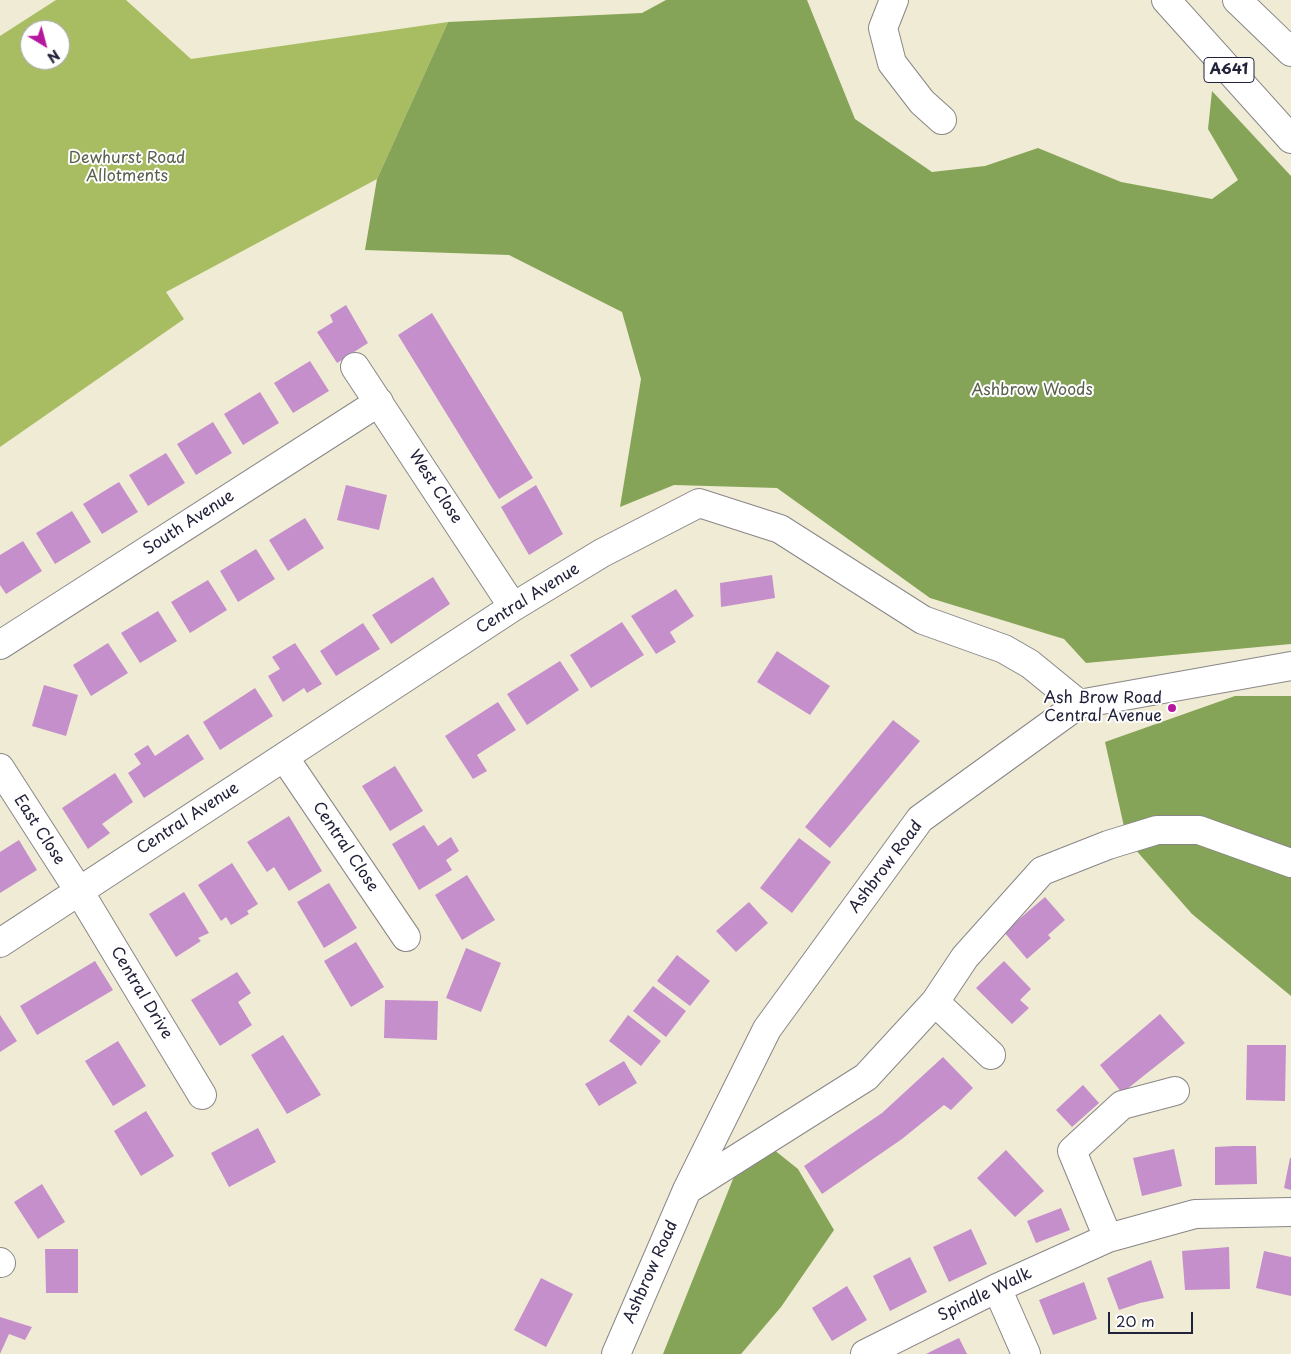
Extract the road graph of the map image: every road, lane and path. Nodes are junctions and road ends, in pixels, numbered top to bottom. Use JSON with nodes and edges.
{"nodes":[{"id":1,"x":894,"y":0,"type":"edge"},
{"id":2,"x":1166,"y":0,"type":"edge"},
{"id":3,"x":1237,"y":0,"type":"edge"},
{"id":4,"x":1291,"y":52,"type":"edge"},
{"id":5,"x":942,"y":120,"type":"dead end"},
{"id":6,"x":1291,"y":139,"type":"edge"},
{"id":7,"x":355,"y":367,"type":"dead end"},
{"id":8,"x":379,"y":402,"type":"junction"},
{"id":9,"x":513,"y":607,"type":"junction"},
{"id":10,"x":0,"y":645,"type":"edge"},
{"id":11,"x":1291,"y":666,"type":"edge"},
{"id":12,"x":1079,"y":704,"type":"junction"},
{"id":13,"x":284,"y":757,"type":"junction"},
{"id":14,"x":0,"y":768,"type":"edge"},
{"id":15,"x":1291,"y":863,"type":"edge"},
{"id":16,"x":79,"y":891,"type":"junction"},
{"id":17,"x":406,"y":937,"type":"dead end"},
{"id":18,"x":0,"y":943,"type":"edge"},
{"id":19,"x":935,"y":1002,"type":"junction"},
{"id":20,"x":991,"y":1055,"type":"dead end"},
{"id":21,"x":1175,"y":1091,"type":"dead end"},
{"id":22,"x":202,"y":1095,"type":"dead end"},
{"id":23,"x":687,"y":1190,"type":"junction"},
{"id":24,"x":1291,"y":1212,"type":"edge"},
{"id":25,"x":1108,"y":1238,"type":"junction"},
{"id":26,"x":997,"y":1288,"type":"junction"},
{"id":27,"x":616,"y":1354,"type":"edge"},
{"id":28,"x":865,"y":1354,"type":"edge"},
{"id":29,"x":1026,"y":1354,"type":"edge"}],
"edges":[{"from":1,"to":5,"type":"street"},
{"from":2,"to":6,"type":"street","number":"A641"},
{"from":3,"to":4,"type":"street"},
{"from":7,"to":8,"type":"street","name":"West Close"},
{"from":8,"to":9,"type":"street","name":"West Close"},
{"from":8,"to":10,"type":"street","name":"South Avenue"},
{"from":9,"to":12,"type":"street","name":"Central Avenue"},
{"from":9,"to":13,"type":"street","name":"Central Avenue"},
{"from":11,"to":12,"type":"street","name":"Ashbrow Road"},
{"from":12,"to":23,"type":"street","name":"Ashbrow Road"},
{"from":13,"to":16,"type":"street","name":"Central Avenue"},
{"from":13,"to":17,"type":"street","name":"Central Close"},
{"from":14,"to":16,"type":"street","name":"East Close"},
{"from":15,"to":19,"type":"street"},
{"from":16,"to":18,"type":"street","name":"Central Avenue"},
{"from":16,"to":22,"type":"street","name":"Central Drive"},
{"from":19,"to":20,"type":"street"},
{"from":19,"to":23,"type":"street"},
{"from":21,"to":25,"type":"street"},
{"from":23,"to":27,"type":"street","name":"Ashbrow Road"},
{"from":24,"to":25,"type":"street","name":"Spindle Walk"},
{"from":25,"to":26,"type":"street","name":"Spindle Walk"},
{"from":26,"to":28,"type":"street","name":"Spindle Walk"},
{"from":26,"to":29,"type":"street"}]}
